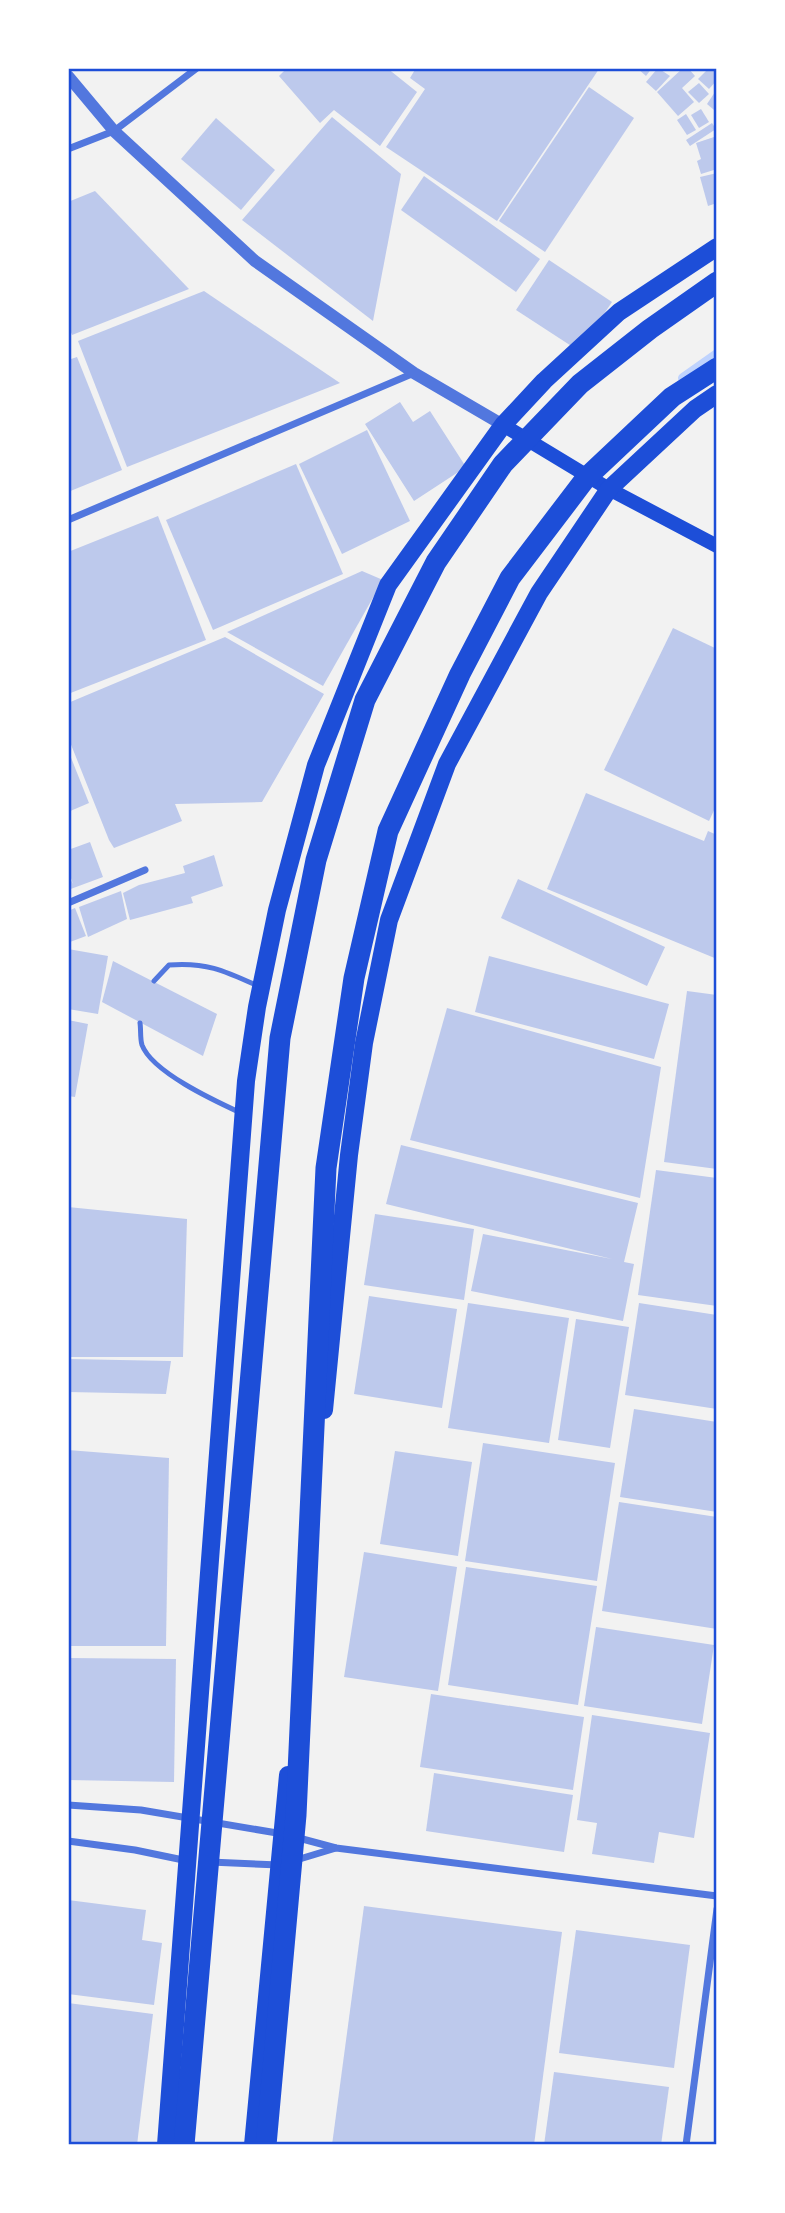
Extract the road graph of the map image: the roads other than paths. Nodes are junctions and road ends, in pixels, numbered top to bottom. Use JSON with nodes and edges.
{"nodes":[{"id":1,"x":197,"y":68,"type":"edge"},
{"id":2,"x":68,"y":76,"type":"edge"},
{"id":3,"x":114,"y":131,"type":"junction"},
{"id":4,"x":68,"y":149,"type":"edge"},
{"id":5,"x":717,"y":247,"type":"edge"},
{"id":6,"x":717,"y":282,"type":"edge"},
{"id":7,"x":717,"y":368,"type":"edge"},
{"id":8,"x":414,"y":373,"type":"junction"},
{"id":9,"x":717,"y":394,"type":"edge"},
{"id":10,"x":503,"y":425,"type":"junction"},
{"id":11,"x":609,"y":489,"type":"junction"},
{"id":12,"x":68,"y":520,"type":"edge"},
{"id":13,"x":717,"y":546,"type":"edge"},
{"id":14,"x":145,"y":870,"type":"dead end"},
{"id":15,"x":68,"y":903,"type":"edge"},
{"id":16,"x":153,"y":981,"type":"dead end"},
{"id":17,"x":261,"y":987,"type":"junction"},
{"id":18,"x":140,"y":1023,"type":"dead end"},
{"id":19,"x":244,"y":1115,"type":"junction"},
{"id":20,"x":68,"y":1805,"type":"edge"},
{"id":21,"x":192,"y":1820,"type":"junction"},
{"id":22,"x":283,"y":1834,"type":"junction"},
{"id":23,"x":68,"y":1842,"type":"edge"},
{"id":24,"x":336,"y":1848,"type":"junction"},
{"id":25,"x":188,"y":1861,"type":"junction"},
{"id":26,"x":280,"y":1865,"type":"junction"},
{"id":27,"x":717,"y":1896,"type":"edge"},
{"id":28,"x":717,"y":1909,"type":"edge"},
{"id":29,"x":166,"y":2145,"type":"edge"},
{"id":30,"x":184,"y":2145,"type":"edge"},
{"id":31,"x":253,"y":2145,"type":"edge"},
{"id":32,"x":266,"y":2145,"type":"edge"},
{"id":33,"x":686,"y":2145,"type":"edge"}],
"edges":[{"from":1,"to":3,"type":"street"},
{"from":2,"to":3,"type":"street"},
{"from":3,"to":4,"type":"street"},
{"from":3,"to":8,"type":"street"},
{"from":5,"to":10,"type":"main road"},
{"from":6,"to":30,"type":"highway"},
{"from":7,"to":32,"type":"highway"},
{"from":8,"to":10,"type":"street"},
{"from":8,"to":12,"type":"street"},
{"from":9,"to":11,"type":"main road"},
{"from":10,"to":11,"type":"main road"},
{"from":10,"to":17,"type":"main road"},
{"from":11,"to":13,"type":"main road"},
{"from":11,"to":22,"type":"main road"},
{"from":14,"to":15,"type":"street"},
{"from":16,"to":17,"type":"lane"},
{"from":17,"to":19,"type":"main road"},
{"from":18,"to":19,"type":"lane"},
{"from":19,"to":21,"type":"main road"},
{"from":20,"to":21,"type":"street"},
{"from":21,"to":22,"type":"street"},
{"from":21,"to":25,"type":"main road"},
{"from":22,"to":24,"type":"street"},
{"from":22,"to":26,"type":"main road"},
{"from":23,"to":25,"type":"street"},
{"from":24,"to":26,"type":"street"},
{"from":24,"to":27,"type":"street"},
{"from":25,"to":26,"type":"street"},
{"from":25,"to":29,"type":"main road"},
{"from":26,"to":31,"type":"main road"},
{"from":28,"to":33,"type":"street"}]}
